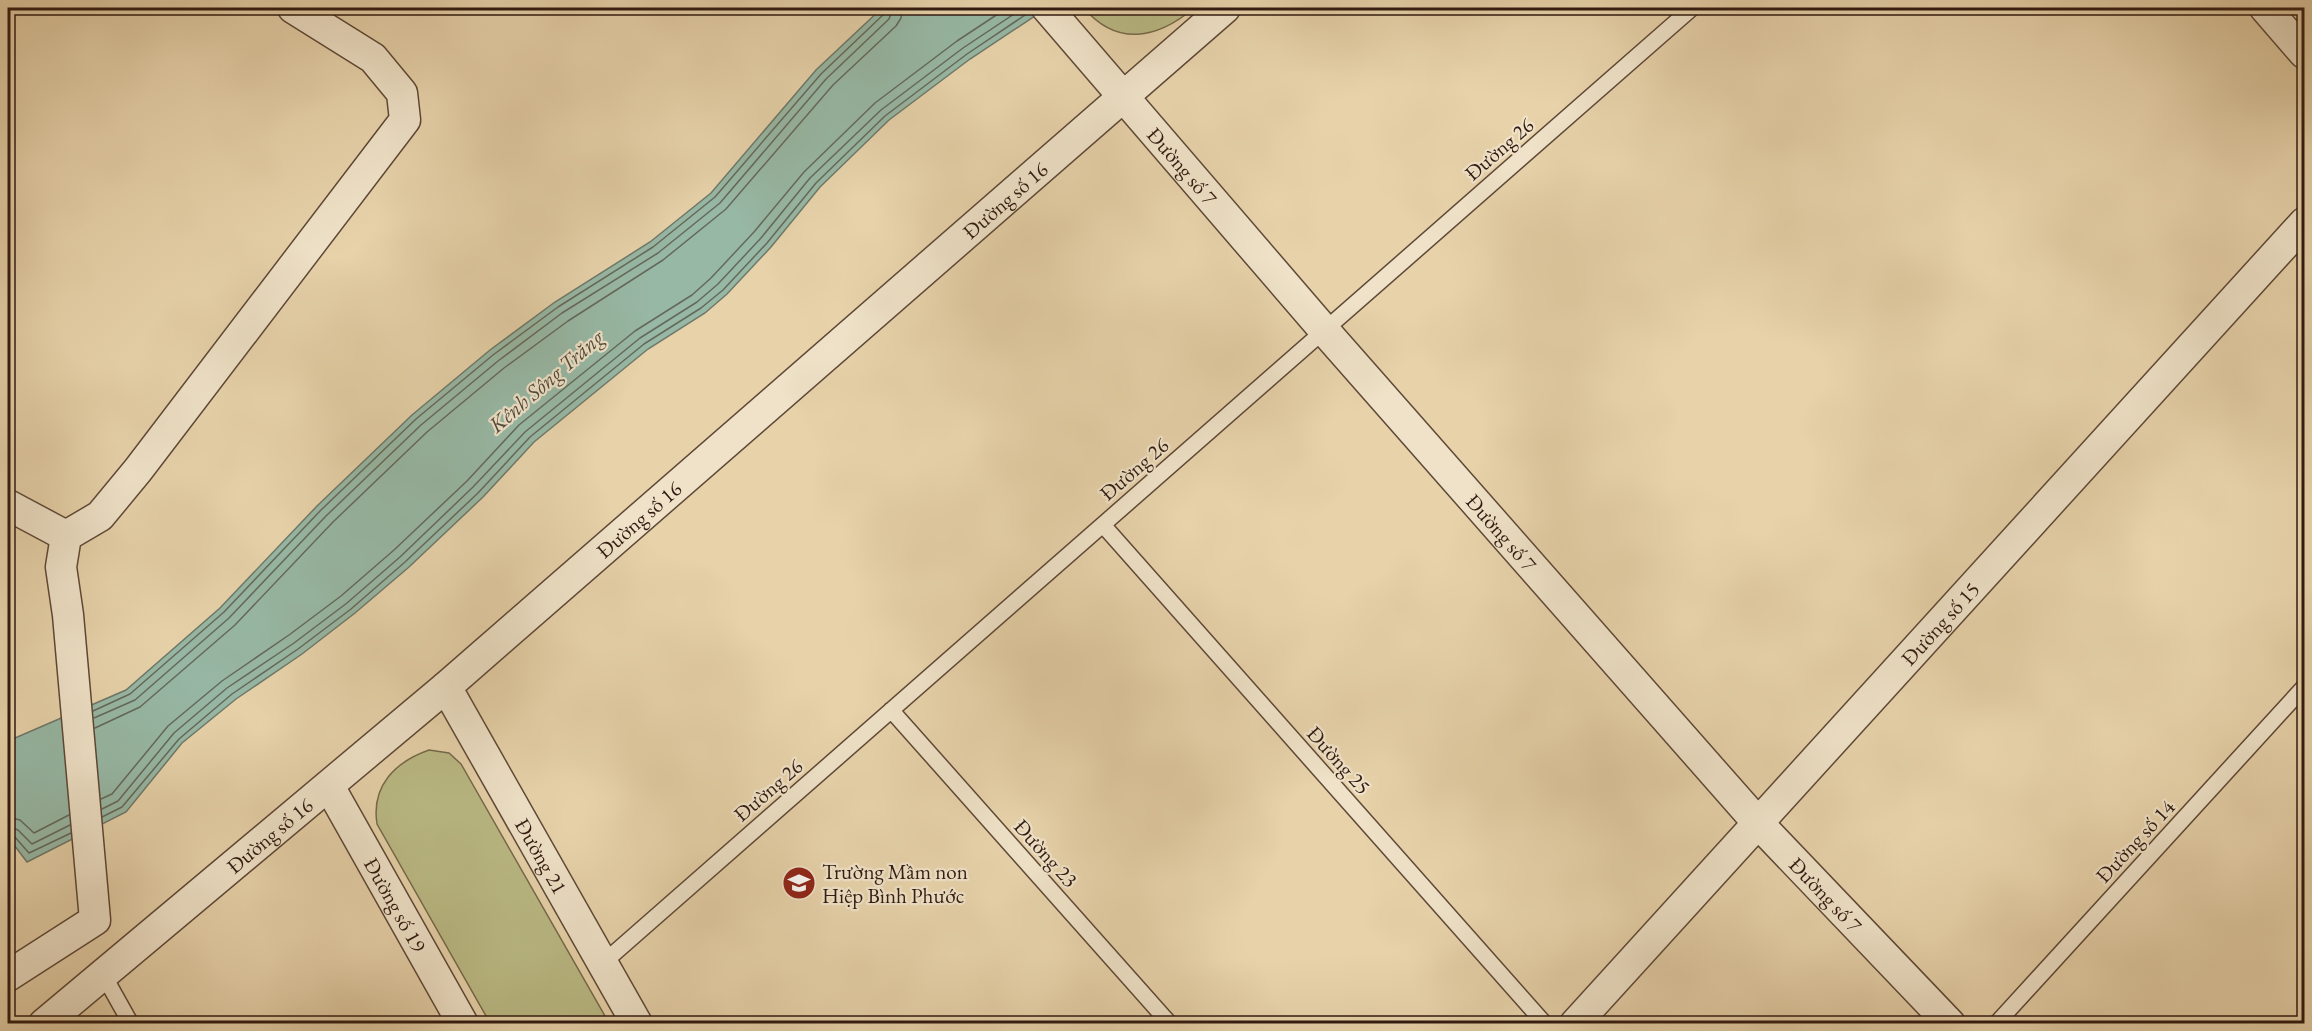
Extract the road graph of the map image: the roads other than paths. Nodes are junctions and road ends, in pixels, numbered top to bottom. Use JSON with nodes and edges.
{"nodes":[{"id":1,"x":293,"y":8,"type":"edge"},
{"id":2,"x":1226,"y":8,"type":"edge"},
{"id":3,"x":1692,"y":8,"type":"edge"},
{"id":4,"x":2265,"y":8,"type":"edge"},
{"id":5,"x":1056,"y":19,"type":"edge"},
{"id":6,"x":2304,"y":53,"type":"edge"},
{"id":7,"x":1124,"y":96,"type":"junction"},
{"id":8,"x":2304,"y":223,"type":"edge"},
{"id":9,"x":1324,"y":330,"type":"junction"},
{"id":10,"x":8,"y":505,"type":"edge"},
{"id":11,"x":1102,"y":525,"type":"junction"},
{"id":12,"x":66,"y":536,"type":"junction"},
{"id":13,"x":446,"y":687,"type":"junction"},
{"id":14,"x":2304,"y":687,"type":"edge"},
{"id":15,"x":891,"y":710,"type":"junction"},
{"id":16,"x":328,"y":786,"type":"junction"},
{"id":17,"x":1758,"y":823,"type":"junction"},
{"id":18,"x":603,"y":963,"type":"junction"},
{"id":19,"x":104,"y":974,"type":"junction"},
{"id":20,"x":8,"y":976,"type":"edge"},
{"id":21,"x":44,"y":1023,"type":"edge"},
{"id":22,"x":131,"y":1023,"type":"edge"},
{"id":23,"x":463,"y":1023,"type":"edge"},
{"id":24,"x":637,"y":1023,"type":"edge"},
{"id":25,"x":1170,"y":1023,"type":"edge"},
{"id":26,"x":1545,"y":1023,"type":"edge"},
{"id":27,"x":1575,"y":1023,"type":"edge"},
{"id":28,"x":1950,"y":1023,"type":"edge"},
{"id":29,"x":1996,"y":1023,"type":"edge"}],
"edges":[{"from":1,"to":12,"type":"street"},
{"from":2,"to":7,"type":"street","name":"Đường số 16"},
{"from":3,"to":9,"type":"lane","name":"Đường 26"},
{"from":4,"to":6,"type":"street"},
{"from":5,"to":7,"type":"street","name":"Đường số 7"},
{"from":7,"to":9,"type":"street","name":"Đường số 7"},
{"from":7,"to":13,"type":"street","name":"Đường số 16"},
{"from":8,"to":17,"type":"street","name":"Đường số 15"},
{"from":9,"to":11,"type":"lane","name":"Đường 26"},
{"from":9,"to":17,"type":"street","name":"Đường số 7"},
{"from":10,"to":12,"type":"street"},
{"from":11,"to":15,"type":"lane","name":"Đường 26"},
{"from":11,"to":26,"type":"lane","name":"Đường 25"},
{"from":12,"to":20,"type":"street"},
{"from":13,"to":16,"type":"street","name":"Đường số 16"},
{"from":13,"to":18,"type":"street","name":"Đường 21"},
{"from":14,"to":29,"type":"lane","name":"Đường số 14"},
{"from":15,"to":18,"type":"lane","name":"Đường 26"},
{"from":15,"to":25,"type":"lane","name":"Đường 23"},
{"from":16,"to":19,"type":"street","name":"Đường số 16"},
{"from":16,"to":23,"type":"street","name":"Đường số 19"},
{"from":17,"to":27,"type":"street","name":"Đường số 15"},
{"from":17,"to":28,"type":"street","name":"Đường số 7"},
{"from":18,"to":24,"type":"street","name":"Đường 21"},
{"from":19,"to":21,"type":"street","name":"Đường số 16"},
{"from":19,"to":22,"type":"lane"}]}
